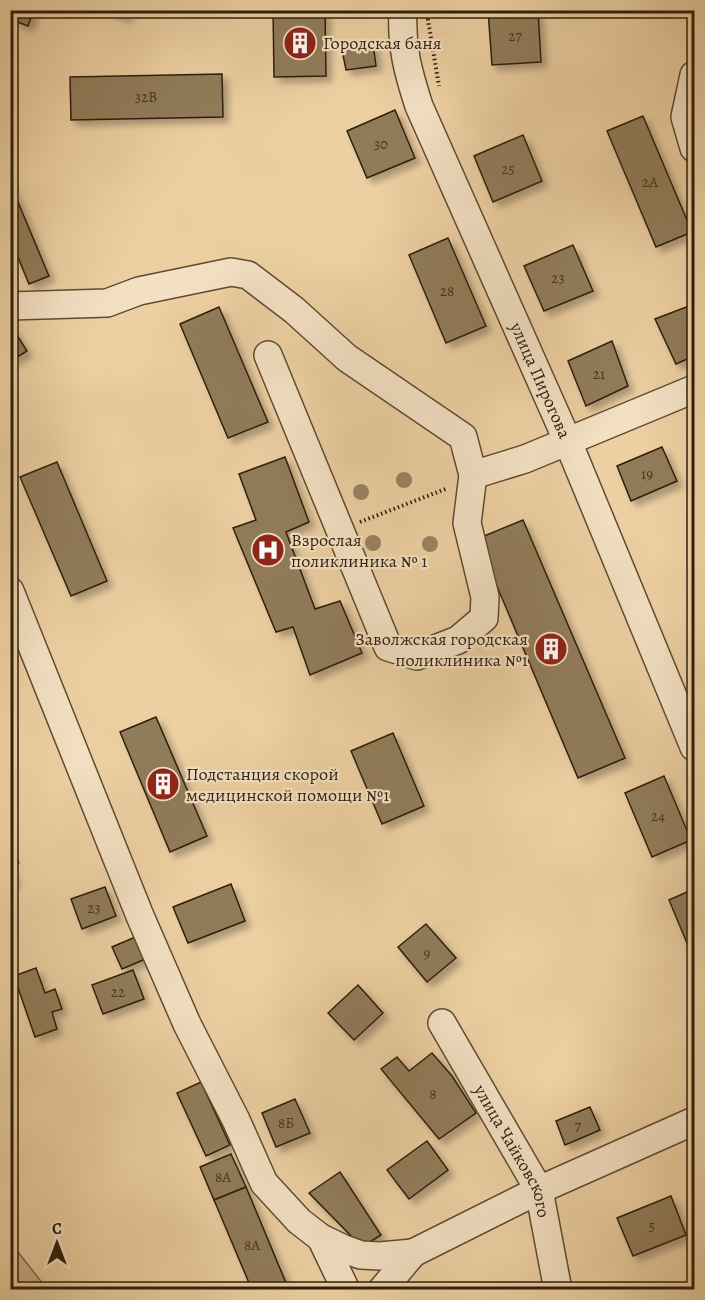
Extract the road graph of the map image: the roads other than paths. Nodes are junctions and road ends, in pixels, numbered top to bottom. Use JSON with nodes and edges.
{"nodes":[{"id":1,"x":403,"y":10,"type":"edge"},
{"id":2,"x":694,"y":75,"type":"edge"},
{"id":3,"x":694,"y":148,"type":"edge"},
{"id":4,"x":10,"y":306,"type":"edge"},
{"id":5,"x":268,"y":355,"type":"dead end"},
{"id":6,"x":694,"y":388,"type":"edge"},
{"id":7,"x":568,"y":442,"type":"junction"},
{"id":8,"x":473,"y":475,"type":"junction"},
{"id":9,"x":10,"y":591,"type":"edge"},
{"id":10,"x":694,"y":747,"type":"edge"},
{"id":11,"x":442,"y":1023,"type":"dead end"},
{"id":12,"x":694,"y":1120,"type":"edge"},
{"id":13,"x":539,"y":1190,"type":"junction"},
{"id":14,"x":321,"y":1238,"type":"junction"},
{"id":15,"x":412,"y":1252,"type":"junction"},
{"id":16,"x":346,"y":1290,"type":"edge"},
{"id":17,"x":382,"y":1290,"type":"edge"},
{"id":18,"x":558,"y":1290,"type":"edge"}],
"edges":[{"from":1,"to":7,"type":"street","name":"улица Пирогова"},
{"from":2,"to":3,"type":"street"},
{"from":4,"to":8,"type":"street"},
{"from":5,"to":8,"type":"street"},
{"from":6,"to":7,"type":"street"},
{"from":7,"to":8,"type":"street"},
{"from":7,"to":10,"type":"street","name":"улица Пирогова"},
{"from":9,"to":14,"type":"street"},
{"from":11,"to":13,"type":"street","name":"улица Чайковского"},
{"from":12,"to":13,"type":"street"},
{"from":13,"to":15,"type":"street"},
{"from":13,"to":18,"type":"street","name":"улица Чайковского"},
{"from":14,"to":15,"type":"street"},
{"from":14,"to":16,"type":"street"},
{"from":15,"to":17,"type":"street"}]}
